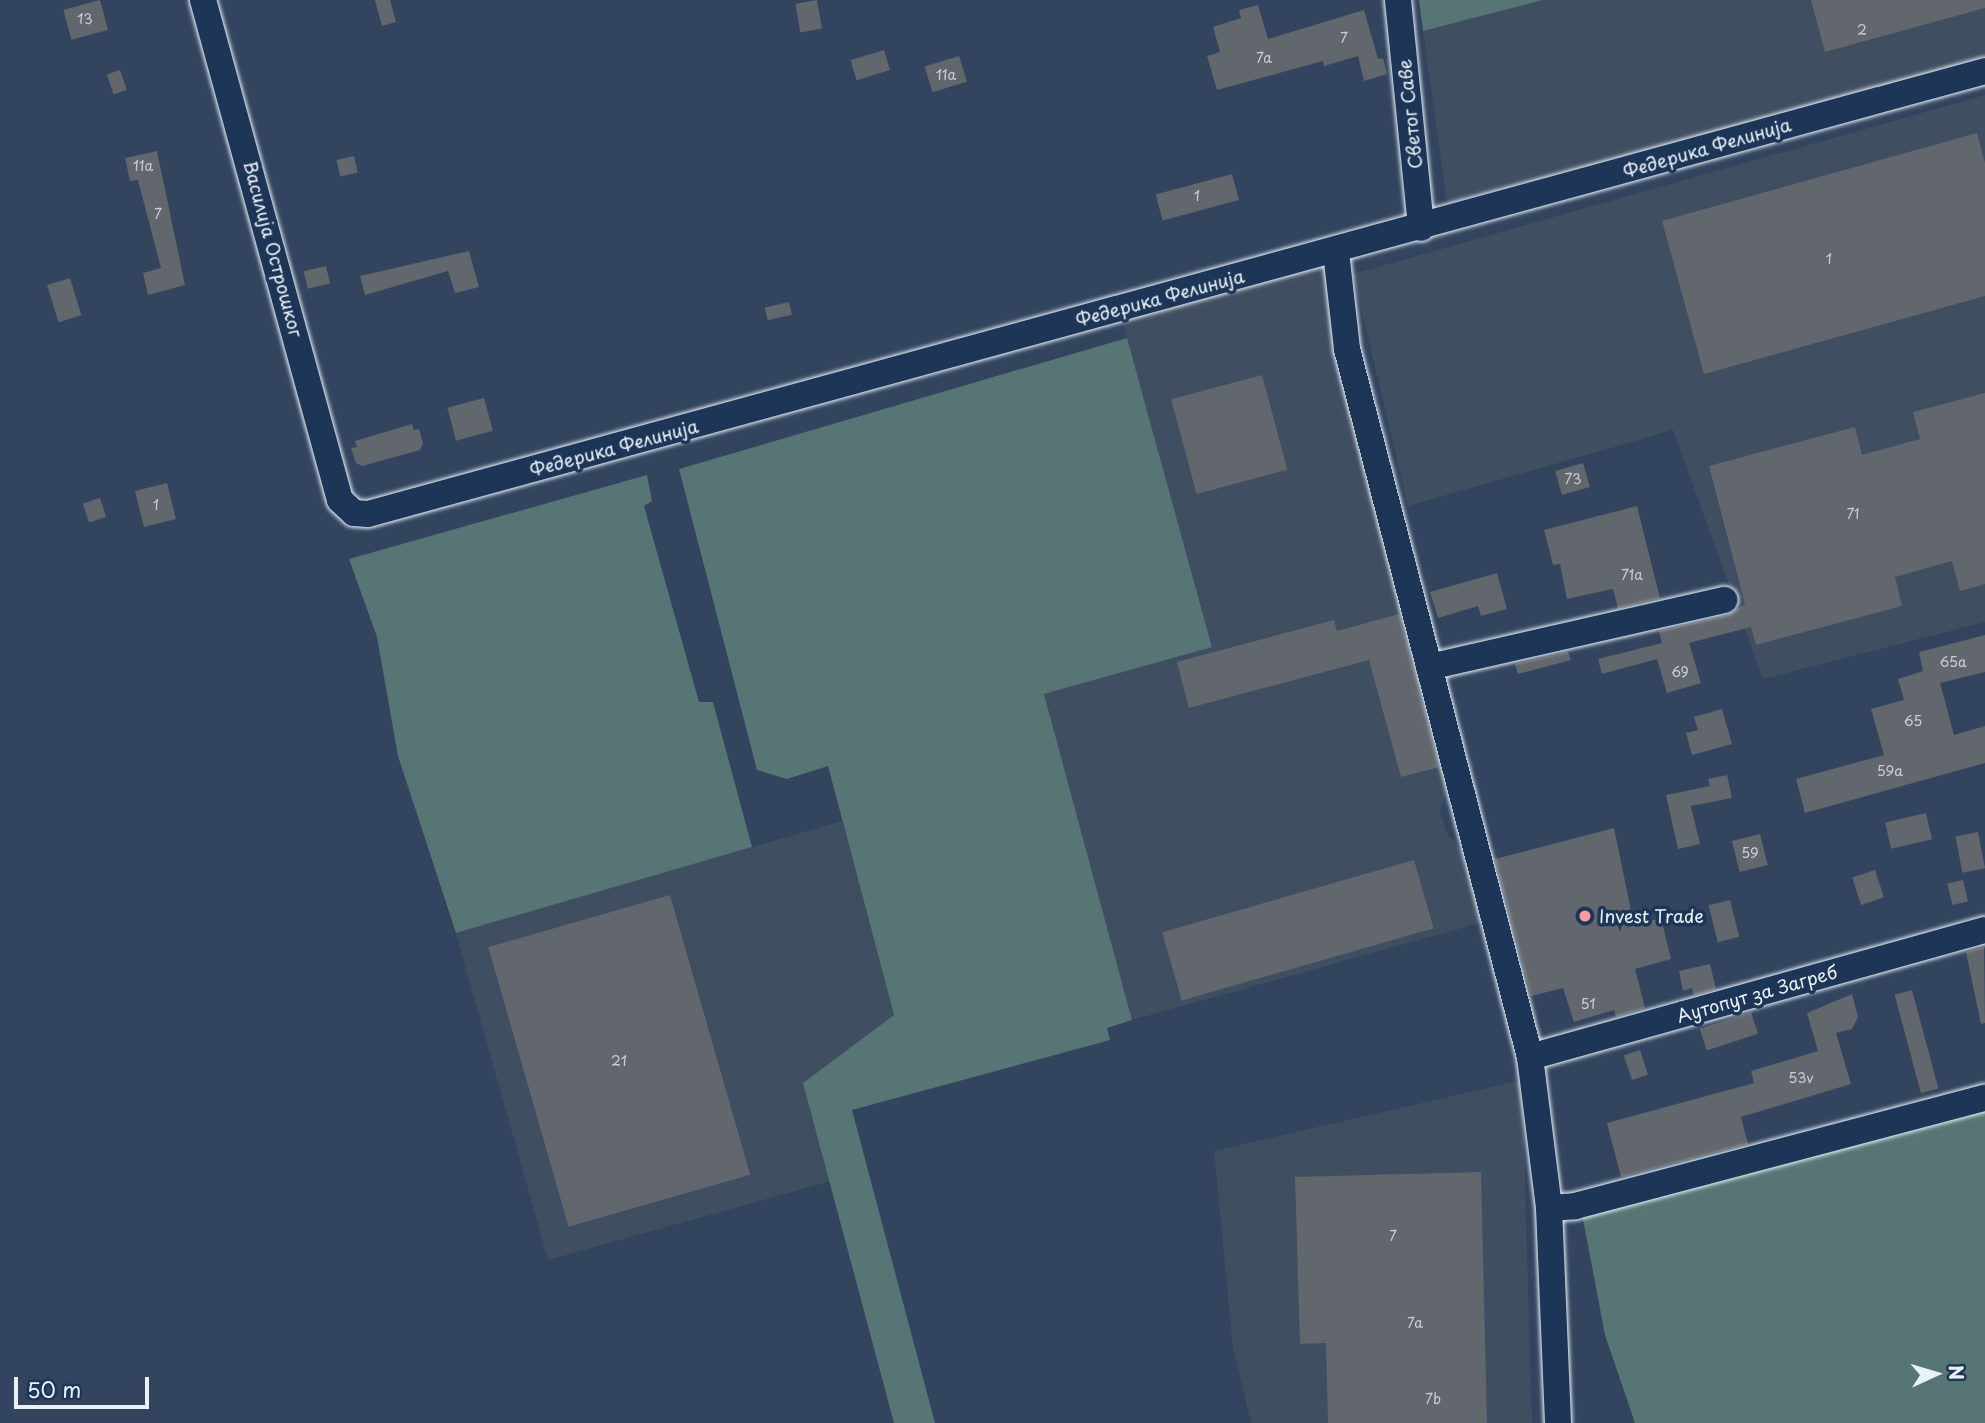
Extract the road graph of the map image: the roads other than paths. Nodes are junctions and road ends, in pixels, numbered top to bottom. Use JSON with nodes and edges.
{"nodes":[{"id":1,"x":203,"y":0,"type":"edge"},
{"id":2,"x":1398,"y":0,"type":"edge"},
{"id":3,"x":1985,"y":71,"type":"edge"},
{"id":4,"x":1421,"y":228,"type":"junction"},
{"id":5,"x":1336,"y":252,"type":"junction"},
{"id":6,"x":340,"y":499,"type":"joint"},
{"id":7,"x":1725,"y":600,"type":"dead end"},
{"id":8,"x":1429,"y":667,"type":"junction"},
{"id":9,"x":1985,"y":930,"type":"edge"},
{"id":10,"x":1530,"y":1057,"type":"junction"},
{"id":11,"x":1985,"y":1098,"type":"edge"},
{"id":12,"x":1549,"y":1208,"type":"junction"},
{"id":13,"x":1558,"y":1423,"type":"edge"}],
"edges":[{"from":1,"to":6,"type":"street","name":"Василија Острошког"},
{"from":2,"to":4,"type":"street","name":"Светог Саве"},
{"from":3,"to":4,"type":"street","name":"Федерика Фелинија"},
{"from":4,"to":5,"type":"street","name":"Федерика Фелинија"},
{"from":5,"to":6,"type":"street","name":"Федерика Фелинија"},
{"from":5,"to":8,"type":"street"},
{"from":7,"to":8,"type":"street"},
{"from":8,"to":10,"type":"street"},
{"from":9,"to":10,"type":"street","name":"Аутопут за Загреб"},
{"from":10,"to":12,"type":"street"},
{"from":11,"to":12,"type":"street"},
{"from":12,"to":13,"type":"street"}]}
